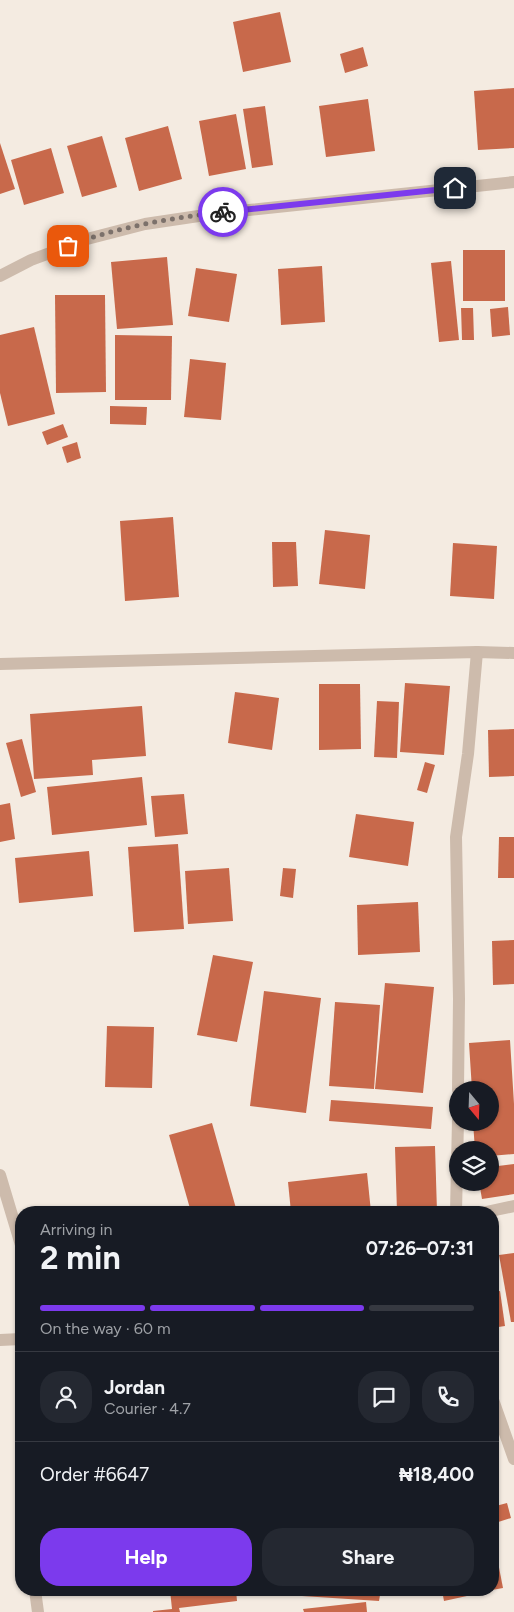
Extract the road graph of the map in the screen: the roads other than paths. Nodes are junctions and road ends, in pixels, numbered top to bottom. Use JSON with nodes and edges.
{"nodes":[{"id":1,"x":514,"y":182,"type":"edge"},
{"id":2,"x":0,"y":276,"type":"edge"},
{"id":3,"x":477,"y":652,"type":"junction"},
{"id":4,"x":514,"y":653,"type":"edge"},
{"id":5,"x":0,"y":664,"type":"edge"},
{"id":6,"x":458,"y":1081,"type":"edge"},
{"id":7,"x":458,"y":1131,"type":"edge"},
{"id":8,"x":0,"y":1175,"type":"edge"},
{"id":9,"x":456,"y":1206,"type":"edge"},
{"id":10,"x":514,"y":1206,"type":"edge"},
{"id":11,"x":499,"y":1209,"type":"edge"},
{"id":12,"x":15,"y":1225,"type":"edge"},
{"id":13,"x":15,"y":1339,"type":"edge"},
{"id":14,"x":0,"y":1340,"type":"edge"},
{"id":15,"x":499,"y":1417,"type":"edge"},
{"id":16,"x":514,"y":1460,"type":"edge"},
{"id":17,"x":36,"y":1596,"type":"edge"},
{"id":18,"x":38,"y":1612,"type":"edge"}],
"edges":[{"from":1,"to":2,"type":"street"},
{"from":3,"to":4,"type":"street"},
{"from":3,"to":5,"type":"street"},
{"from":3,"to":6,"type":"street"},
{"from":7,"to":9,"type":"street"},
{"from":8,"to":12,"type":"street"},
{"from":10,"to":11,"type":"street"},
{"from":13,"to":14,"type":"street"},
{"from":15,"to":16,"type":"street"},
{"from":17,"to":18,"type":"street"}]}
